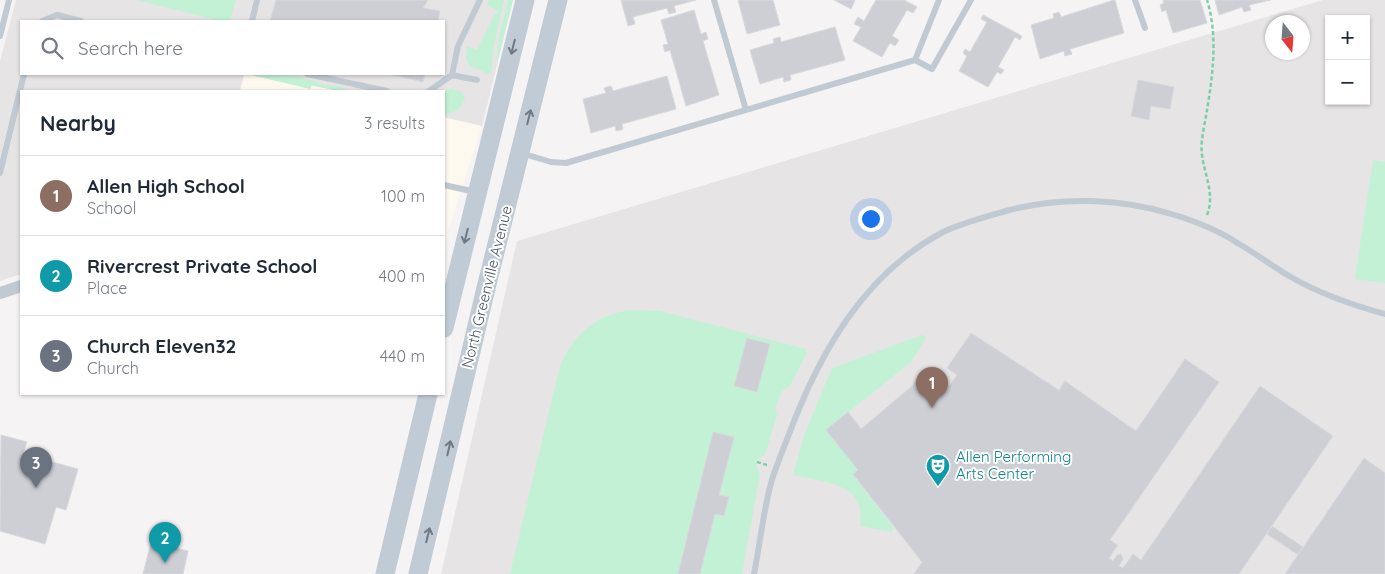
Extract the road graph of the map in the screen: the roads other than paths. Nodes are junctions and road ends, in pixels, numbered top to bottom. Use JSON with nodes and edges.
{"nodes":[{"id":1,"x":9,"y":0,"type":"edge"},
{"id":2,"x":257,"y":0,"type":"edge"},
{"id":3,"x":480,"y":0,"type":"edge"},
{"id":4,"x":525,"y":0,"type":"edge"},
{"id":5,"x":558,"y":0,"type":"edge"},
{"id":6,"x":714,"y":0,"type":"edge"},
{"id":7,"x":939,"y":0,"type":"edge"},
{"id":8,"x":971,"y":0,"type":"edge"},
{"id":9,"x":1135,"y":0,"type":"edge"},
{"id":10,"x":45,"y":20,"type":"edge"},
{"id":11,"x":76,"y":20,"type":"edge"},
{"id":12,"x":252,"y":20,"type":"edge"},
{"id":13,"x":1145,"y":28,"type":"dead end"},
{"id":14,"x":0,"y":36,"type":"edge"},
{"id":15,"x":915,"y":60,"type":"junction"},
{"id":16,"x":24,"y":75,"type":"edge"},
{"id":17,"x":312,"y":75,"type":"edge"},
{"id":18,"x":452,"y":75,"type":"junction"},
{"id":19,"x":477,"y":80,"type":"dead end"},
{"id":20,"x":20,"y":90,"type":"edge"},
{"id":21,"x":20,"y":90,"type":"edge"},
{"id":22,"x":382,"y":90,"type":"edge"},
{"id":23,"x":430,"y":90,"type":"edge"},
{"id":24,"x":746,"y":110,"type":"junction"},
{"id":25,"x":520,"y":153,"type":"junction"},
{"id":26,"x":0,"y":173,"type":"edge"},
{"id":27,"x":445,"y":185,"type":"edge"},
{"id":28,"x":477,"y":192,"type":"junction"},
{"id":29,"x":450,"y":278,"type":"edge"},
{"id":30,"x":20,"y":286,"type":"edge"},
{"id":31,"x":486,"y":288,"type":"junction"},
{"id":32,"x":0,"y":293,"type":"edge"},
{"id":33,"x":1385,"y":314,"type":"edge"},
{"id":34,"x":445,"y":320,"type":"edge"},
{"id":35,"x":428,"y":395,"type":"edge"},
{"id":36,"x":384,"y":574,"type":"edge"},
{"id":37,"x":418,"y":574,"type":"edge"},
{"id":38,"x":756,"y":574,"type":"edge"}],
"edges":[{"from":1,"to":14,"type":"lane"},
{"from":2,"to":12,"type":"lane"},
{"from":3,"to":18,"type":"lane"},
{"from":4,"to":28,"type":"main road","one_way":true},
{"from":25,"to":5,"type":"main road","name":"North Greenville Avenue","one_way":true},
{"from":6,"to":24,"type":"lane"},
{"from":7,"to":15,"type":"lane"},
{"from":8,"to":15,"type":"lane"},
{"from":9,"to":13,"type":"lane"},
{"from":10,"to":11,"type":"lane"},
{"from":15,"to":24,"type":"lane"},
{"from":16,"to":20,"type":"lane"},
{"from":17,"to":22,"type":"lane"},
{"from":18,"to":19,"type":"lane"},
{"from":18,"to":23,"type":"lane"},
{"from":21,"to":26,"type":"lane"},
{"from":24,"to":25,"type":"lane"},
{"from":25,"to":31,"type":"main road","name":"North Greenville Avenue"},
{"from":27,"to":28,"type":"lane"},
{"from":28,"to":29,"type":"main road","one_way":true},
{"from":29,"to":31,"type":"main road"},
{"from":29,"to":34,"type":"main road"},
{"from":30,"to":32,"type":"street"},
{"from":37,"to":31,"type":"main road","name":"North Greenville Avenue","one_way":true},
{"from":33,"to":38,"type":"lane"},
{"from":35,"to":36,"type":"main road"}]}
